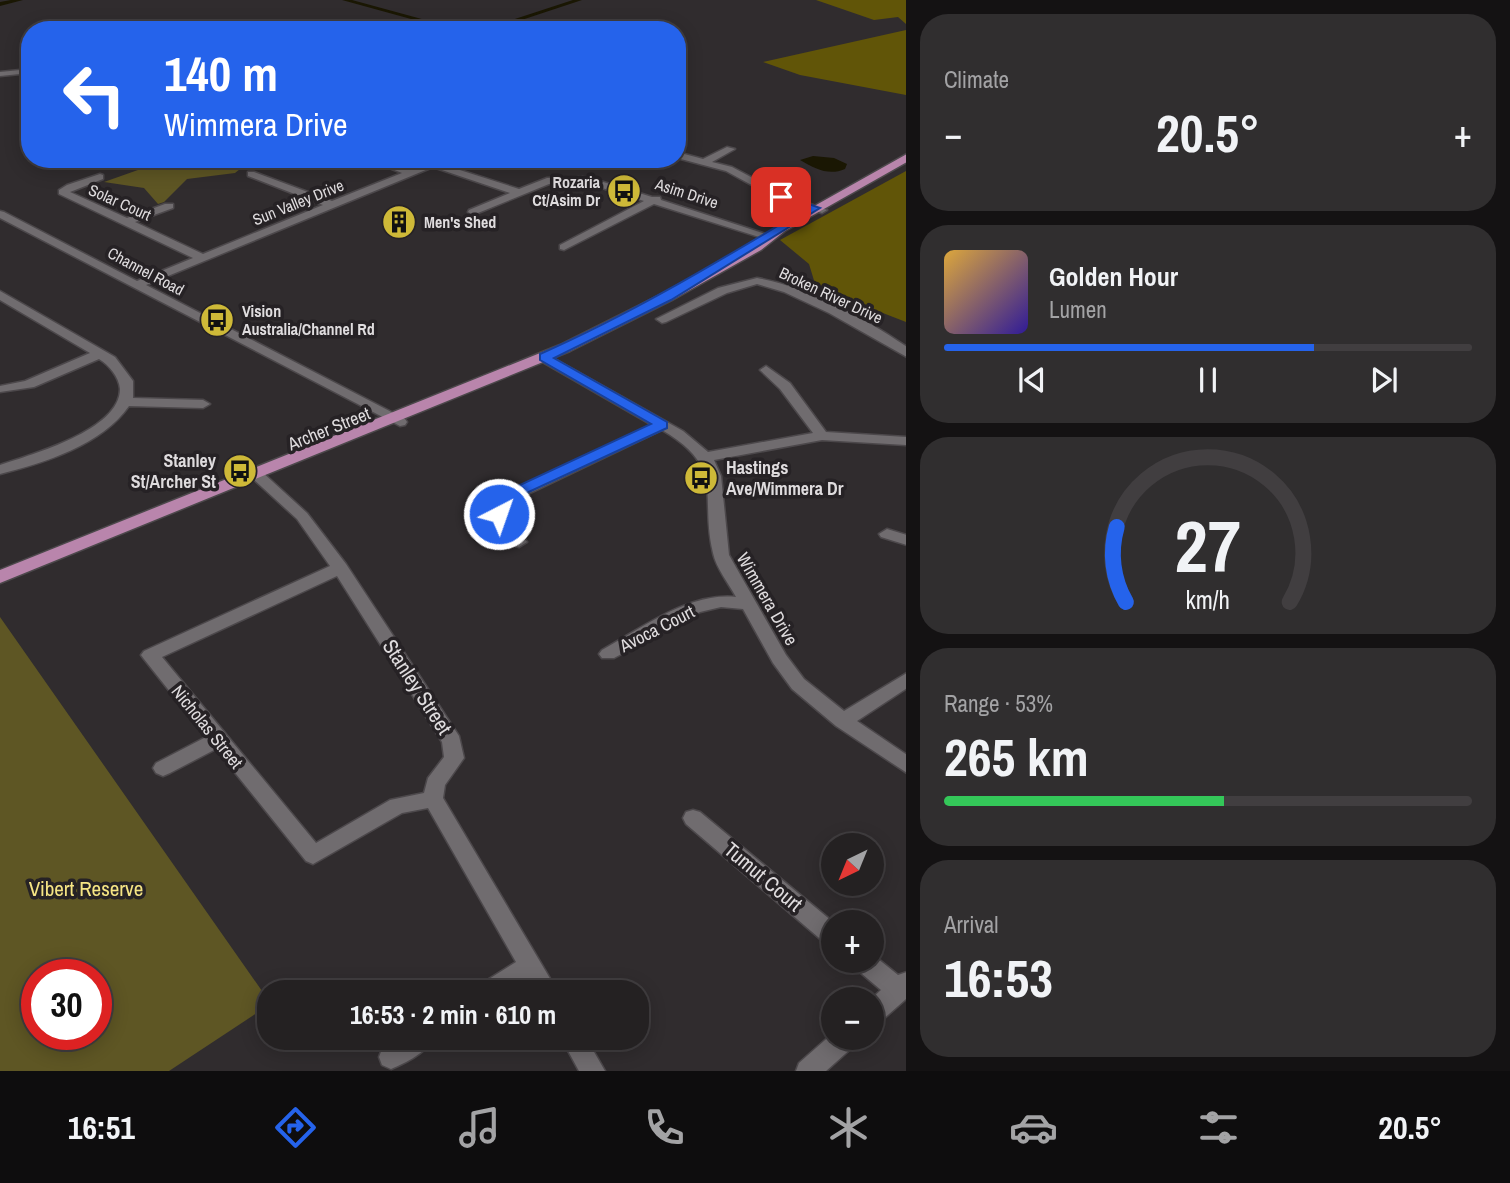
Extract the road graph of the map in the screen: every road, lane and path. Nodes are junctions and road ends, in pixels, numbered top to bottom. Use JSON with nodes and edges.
{"nodes":[{"id":1,"x":21,"y":72,"type":"edge"},
{"id":2,"x":0,"y":73,"type":"edge"},
{"id":3,"x":730,"y":149,"type":"dead end"},
{"id":4,"x":686,"y":157,"type":"edge"},
{"id":5,"x":906,"y":157,"type":"edge"},
{"id":6,"x":704,"y":162,"type":"junction"},
{"id":7,"x":397,"y":168,"type":"edge"},
{"id":8,"x":423,"y":168,"type":"edge"},
{"id":9,"x":457,"y":168,"type":"edge"},
{"id":10,"x":566,"y":168,"type":"edge"},
{"id":11,"x":411,"y":173,"type":"junction"},
{"id":12,"x":251,"y":174,"type":"dead end"},
{"id":13,"x":100,"y":177,"type":"dead end"},
{"id":14,"x":569,"y":179,"type":"junction"},
{"id":15,"x":517,"y":192,"type":"junction"},
{"id":16,"x":656,"y":199,"type":"junction"},
{"id":17,"x":332,"y":205,"type":"junction"},
{"id":18,"x":169,"y":206,"type":"dead end"},
{"id":19,"x":818,"y":209,"type":"junction"},
{"id":20,"x":473,"y":212,"type":"dead end"},
{"id":21,"x":0,"y":214,"type":"edge"},
{"id":22,"x":125,"y":222,"type":"junction"},
{"id":23,"x":771,"y":236,"type":"junction"},
{"id":24,"x":564,"y":247,"type":"dead end"},
{"id":25,"x":203,"y":258,"type":"junction"},
{"id":26,"x":136,"y":285,"type":"junction"},
{"id":27,"x":0,"y":295,"type":"edge"},
{"id":28,"x":670,"y":295,"type":"junction"},
{"id":29,"x":695,"y":303,"type":"junction"},
{"id":30,"x":662,"y":318,"type":"dead end"},
{"id":31,"x":906,"y":353,"type":"edge"},
{"id":32,"x":99,"y":354,"type":"junction"},
{"id":33,"x":548,"y":359,"type":"junction"},
{"id":34,"x":766,"y":370,"type":"dead end"},
{"id":35,"x":4,"y":389,"type":"dead end"},
{"id":36,"x":126,"y":402,"type":"junction"},
{"id":37,"x":203,"y":404,"type":"dead end"},
{"id":38,"x":390,"y":422,"type":"junction"},
{"id":39,"x":662,"y":425,"type":"junction"},
{"id":40,"x":822,"y":436,"type":"junction"},
{"id":41,"x":906,"y":441,"type":"edge"},
{"id":42,"x":705,"y":457,"type":"junction"},
{"id":43,"x":0,"y":470,"type":"edge"},
{"id":44,"x":259,"y":477,"type":"junction"},
{"id":45,"x":887,"y":534,"type":"dead end"},
{"id":46,"x":906,"y":540,"type":"edge"},
{"id":47,"x":519,"y":542,"type":"dead end"},
{"id":48,"x":63,"y":556,"type":"junction"},
{"id":49,"x":340,"y":568,"type":"junction"},
{"id":50,"x":0,"y":577,"type":"edge"},
{"id":51,"x":0,"y":585,"type":"edge"},
{"id":52,"x":748,"y":604,"type":"junction"},
{"id":53,"x":608,"y":654,"type":"dead end"},
{"id":54,"x":906,"y":679,"type":"edge"},
{"id":55,"x":842,"y":721,"type":"junction"},
{"id":56,"x":216,"y":740,"type":"junction"},
{"id":57,"x":906,"y":766,"type":"edge"},
{"id":58,"x":163,"y":768,"type":"dead end"},
{"id":59,"x":433,"y":799,"type":"junction"},
{"id":60,"x":693,"y":818,"type":"dead end"},
{"id":61,"x":821,"y":926,"type":"edge"},
{"id":62,"x":530,"y":966,"type":"junction"},
{"id":63,"x":882,"y":973,"type":"edge"},
{"id":64,"x":508,"y":980,"type":"edge"},
{"id":65,"x":539,"y":980,"type":"edge"},
{"id":66,"x":902,"y":986,"type":"edge"},
{"id":67,"x":884,"y":1003,"type":"edge"},
{"id":68,"x":402,"y":1050,"type":"edge"},
{"id":69,"x":580,"y":1050,"type":"edge"},
{"id":70,"x":832,"y":1050,"type":"edge"},
{"id":71,"x":391,"y":1057,"type":"dead end"},
{"id":72,"x":593,"y":1071,"type":"edge"},
{"id":73,"x":808,"y":1071,"type":"edge"}],
"edges":[{"from":1,"to":2,"type":"street"},
{"from":3,"to":6,"type":"street"},
{"from":4,"to":6,"type":"street"},
{"from":5,"to":19,"type":"main road","name":"Archer Street"},
{"from":6,"to":19,"type":"street"},
{"from":7,"to":11,"type":"street"},
{"from":8,"to":11,"type":"street","name":"Sun Valley Drive"},
{"from":9,"to":15,"type":"street"},
{"from":10,"to":14,"type":"street"},
{"from":11,"to":17,"type":"street","name":"Sun Valley Drive"},
{"from":12,"to":17,"type":"street"},
{"from":13,"to":22,"type":"street","name":"Solar Court"},
{"from":14,"to":15,"type":"street","name":"Asim Drive"},
{"from":14,"to":16,"type":"street","name":"Asim Drive"},
{"from":15,"to":20,"type":"street","name":"Asim Drive"},
{"from":16,"to":23,"type":"street","name":"Asim Drive"},
{"from":16,"to":24,"type":"street"},
{"from":17,"to":25,"type":"street","name":"Sun Valley Drive"},
{"from":18,"to":22,"type":"street"},
{"from":19,"to":23,"type":"main road","name":"Archer Street"},
{"from":21,"to":26,"type":"street","name":"Channel Road"},
{"from":22,"to":25,"type":"street","name":"Solar Court"},
{"from":23,"to":28,"type":"main road","name":"Archer Street"},
{"from":25,"to":26,"type":"street","name":"Sun Valley Drive"},
{"from":26,"to":38,"type":"street","name":"Channel Road"},
{"from":27,"to":32,"type":"street"},
{"from":28,"to":29,"type":"street"},
{"from":28,"to":33,"type":"main road","name":"Archer Street"},
{"from":29,"to":30,"type":"street","name":"Broken River Drive"},
{"from":29,"to":31,"type":"street","name":"Broken River Drive"},
{"from":32,"to":35,"type":"street"},
{"from":32,"to":36,"type":"street"},
{"from":33,"to":38,"type":"main road","name":"Archer Street"},
{"from":33,"to":39,"type":"street"},
{"from":34,"to":40,"type":"street"},
{"from":36,"to":37,"type":"street"},
{"from":36,"to":43,"type":"street"},
{"from":38,"to":44,"type":"main road","name":"Archer Street"},
{"from":39,"to":42,"type":"street"},
{"from":39,"to":47,"type":"street"},
{"from":40,"to":41,"type":"street"},
{"from":40,"to":42,"type":"street"},
{"from":42,"to":52,"type":"street","name":"Wimmera Drive"},
{"from":44,"to":48,"type":"main road","name":"Archer Street"},
{"from":44,"to":49,"type":"street","name":"Stanley Street"},
{"from":45,"to":46,"type":"street"},
{"from":48,"to":50,"type":"main road","name":"Archer Street"},
{"from":48,"to":51,"type":"main road","name":"Archer Street"},
{"from":49,"to":56,"type":"street","name":"Nicholas Street"},
{"from":49,"to":59,"type":"street","name":"Stanley Street"},
{"from":52,"to":53,"type":"street","name":"Avoca Court"},
{"from":52,"to":55,"type":"street","name":"Wimmera Drive"},
{"from":54,"to":55,"type":"street"},
{"from":55,"to":57,"type":"street","name":"Wimmera Drive"},
{"from":56,"to":58,"type":"street"},
{"from":56,"to":59,"type":"street","name":"Nicholas Street"},
{"from":59,"to":62,"type":"street"},
{"from":60,"to":61,"type":"street","name":"Tumut Court"},
{"from":62,"to":64,"type":"street"},
{"from":62,"to":65,"type":"street"},
{"from":63,"to":66,"type":"street"},
{"from":66,"to":67,"type":"street"},
{"from":68,"to":71,"type":"street"},
{"from":69,"to":72,"type":"street"},
{"from":70,"to":73,"type":"street"}]}
